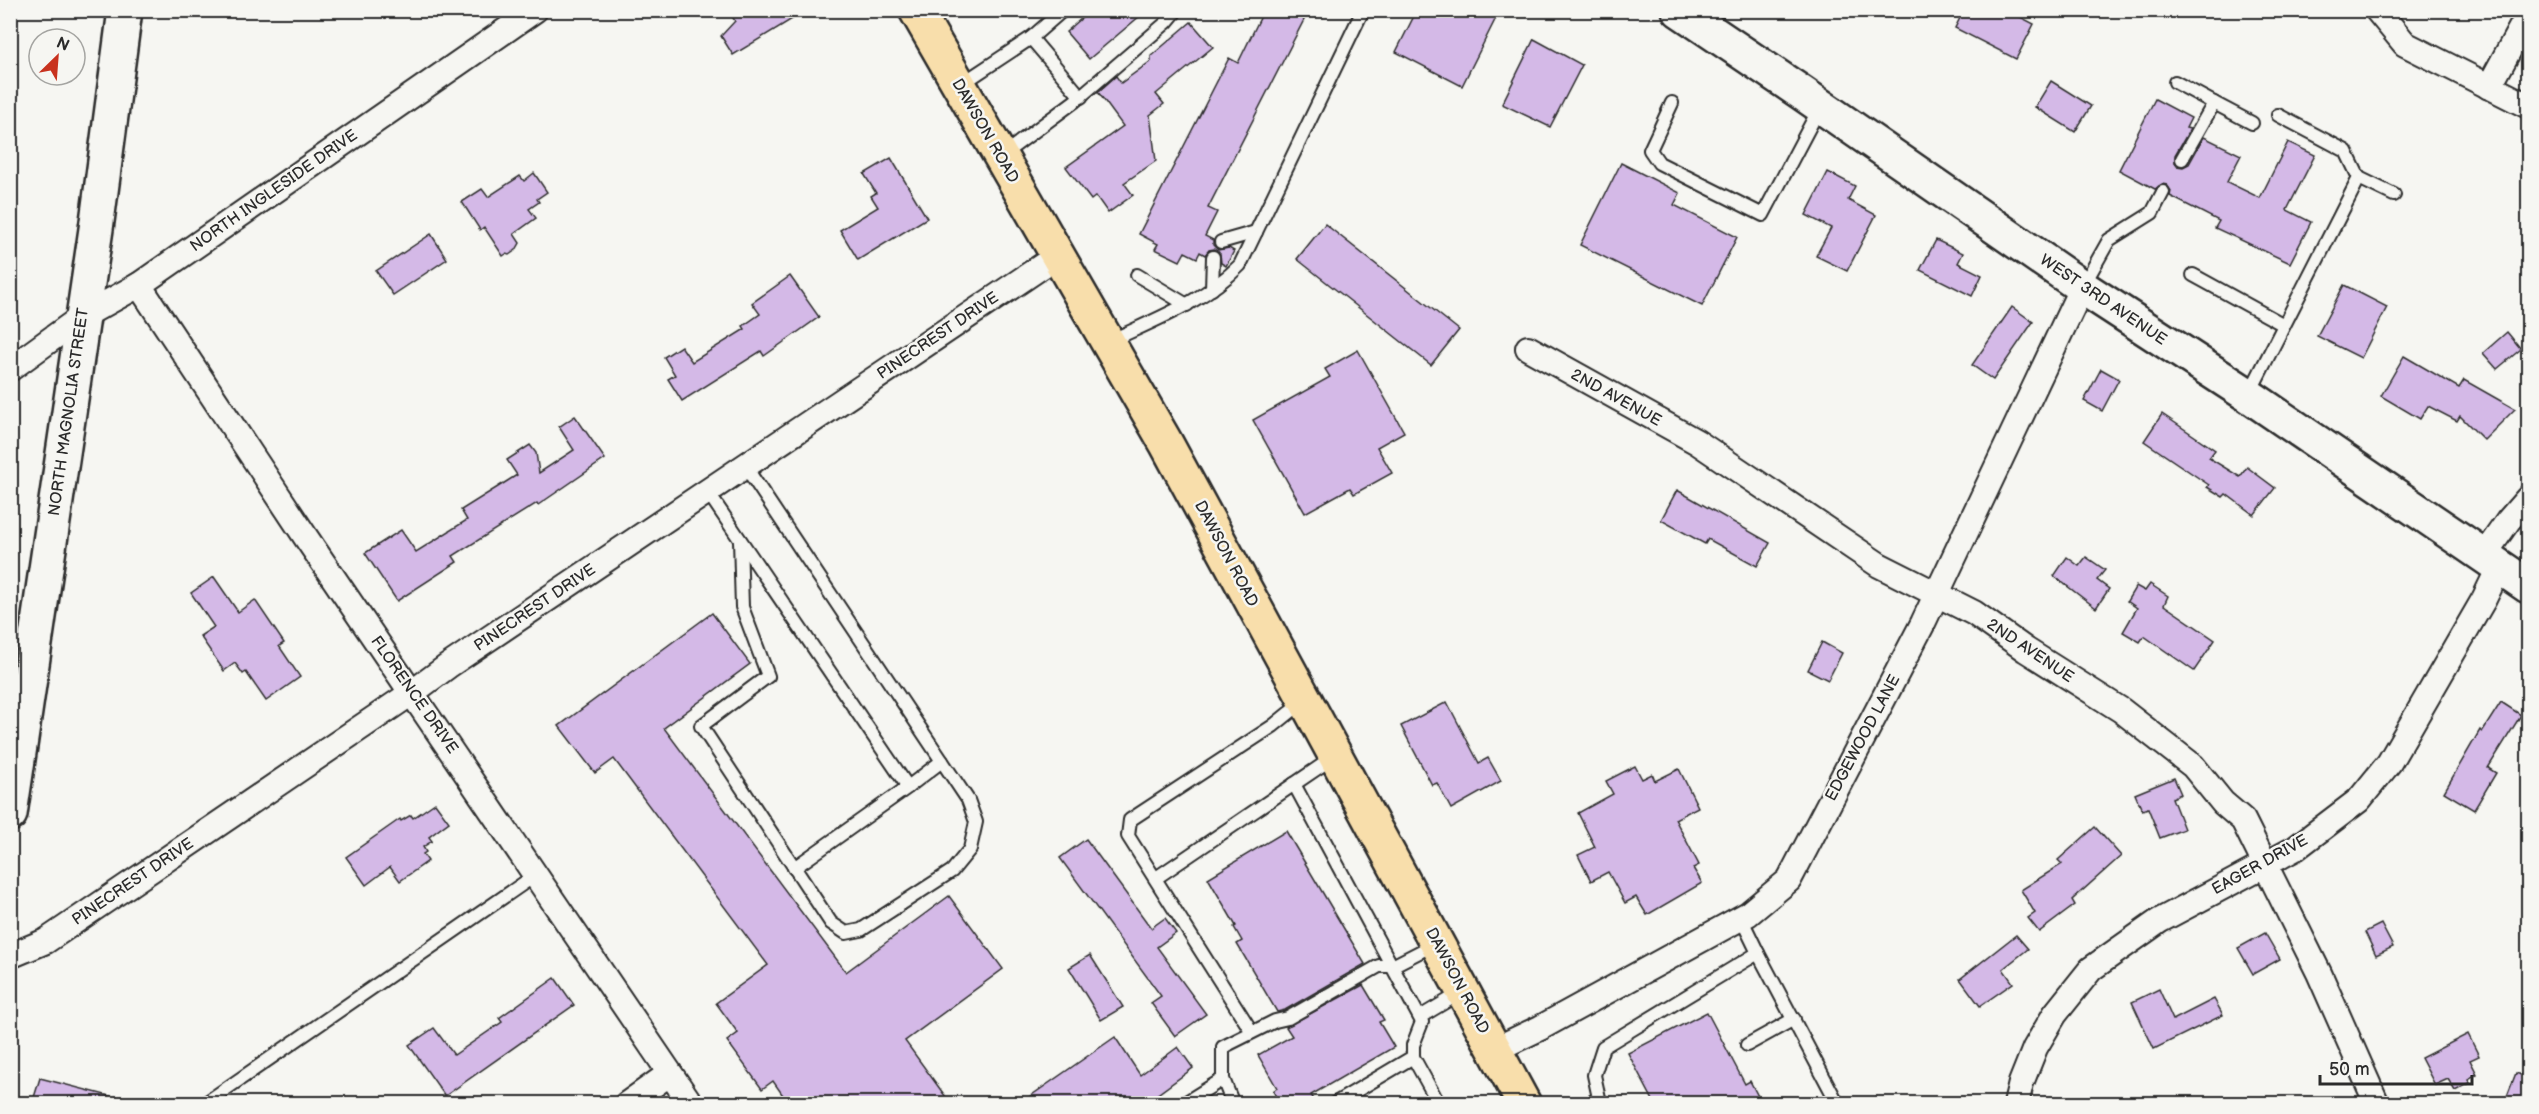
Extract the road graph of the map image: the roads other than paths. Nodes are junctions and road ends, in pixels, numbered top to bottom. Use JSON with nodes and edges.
{"nodes":[{"id":1,"x":125,"y":10,"type":"edge"},
{"id":2,"x":535,"y":10,"type":"edge"},
{"id":3,"x":916,"y":10,"type":"edge"},
{"id":4,"x":1063,"y":10,"type":"edge"},
{"id":5,"x":1178,"y":10,"type":"edge"},
{"id":6,"x":1363,"y":10,"type":"edge"},
{"id":7,"x":1679,"y":10,"type":"edge"},
{"id":8,"x":2377,"y":10,"type":"edge"},
{"id":9,"x":2529,"y":15,"type":"edge"},
{"id":10,"x":1031,"y":39,"type":"junction"},
{"id":11,"x":2175,"y":82,"type":"dead end"},
{"id":12,"x":959,"y":86,"type":"junction"},
{"id":13,"x":2489,"y":87,"type":"junction"},
{"id":14,"x":1081,"y":96,"type":"junction"},
{"id":15,"x":1671,"y":103,"type":"dead end"},
{"id":16,"x":2214,"y":103,"type":"junction"},
{"id":17,"x":1821,"y":106,"type":"junction"},
{"id":18,"x":2529,"y":106,"type":"edge"},
{"id":19,"x":2278,"y":115,"type":"dead end"},
{"id":20,"x":2252,"y":123,"type":"dead end"},
{"id":21,"x":1000,"y":157,"type":"junction"},
{"id":22,"x":2182,"y":159,"type":"dead end"},
{"id":23,"x":2359,"y":178,"type":"junction"},
{"id":24,"x":2163,"y":192,"type":"dead end"},
{"id":25,"x":2394,"y":195,"type":"dead end"},
{"id":26,"x":1256,"y":232,"type":"junction"},
{"id":27,"x":1221,"y":242,"type":"dead end"},
{"id":28,"x":1057,"y":256,"type":"junction"},
{"id":29,"x":1213,"y":257,"type":"dead end"},
{"id":30,"x":1137,"y":275,"type":"dead end"},
{"id":31,"x":2193,"y":275,"type":"dead end"},
{"id":32,"x":140,"y":285,"type":"junction"},
{"id":33,"x":2082,"y":287,"type":"junction"},
{"id":34,"x":1212,"y":289,"type":"junction"},
{"id":35,"x":1187,"y":305,"type":"junction"},
{"id":36,"x":83,"y":316,"type":"junction"},
{"id":37,"x":2284,"y":325,"type":"junction"},
{"id":38,"x":1107,"y":342,"type":"junction"},
{"id":39,"x":1528,"y":348,"type":"dead end"},
{"id":40,"x":10,"y":369,"type":"edge"},
{"id":41,"x":2248,"y":395,"type":"junction"},
{"id":42,"x":745,"y":466,"type":"junction"},
{"id":43,"x":708,"y":491,"type":"junction"},
{"id":44,"x":2529,"y":498,"type":"edge"},
{"id":45,"x":740,"y":540,"type":"junction"},
{"id":46,"x":2492,"y":561,"type":"junction"},
{"id":47,"x":2529,"y":586,"type":"edge"},
{"id":48,"x":1937,"y":594,"type":"junction"},
{"id":49,"x":413,"y":692,"type":"junction"},
{"id":50,"x":1305,"y":700,"type":"junction"},
{"id":51,"x":1335,"y":756,"type":"junction"},
{"id":52,"x":942,"y":761,"type":"junction"},
{"id":53,"x":1294,"y":784,"type":"junction"},
{"id":54,"x":908,"y":788,"type":"junction"},
{"id":55,"x":10,"y":814,"type":"edge"},
{"id":56,"x":2265,"y":866,"type":"junction"},
{"id":57,"x":794,"y":868,"type":"junction"},
{"id":58,"x":537,"y":874,"type":"junction"},
{"id":59,"x":1156,"y":878,"type":"junction"},
{"id":60,"x":1741,"y":918,"type":"junction"},
{"id":61,"x":1437,"y":943,"type":"junction"},
{"id":62,"x":1758,"y":952,"type":"junction"},
{"id":63,"x":10,"y":956,"type":"edge"},
{"id":64,"x":1392,"y":966,"type":"junction"},
{"id":65,"x":1463,"y":992,"type":"junction"},
{"id":66,"x":1420,"y":1017,"type":"junction"},
{"id":67,"x":1794,"y":1020,"type":"junction"},
{"id":68,"x":1252,"y":1032,"type":"junction"},
{"id":69,"x":1747,"y":1045,"type":"dead end"},
{"id":70,"x":1494,"y":1050,"type":"junction"},
{"id":71,"x":1413,"y":1057,"type":"junction"},
{"id":72,"x":669,"y":1074,"type":"junction"},
{"id":73,"x":1223,"y":1079,"type":"junction"},
{"id":74,"x":1349,"y":1100,"type":"edge"},
{"id":75,"x":1596,"y":1102,"type":"edge"},
{"id":76,"x":204,"y":1104,"type":"edge"},
{"id":77,"x":627,"y":1104,"type":"edge"},
{"id":78,"x":691,"y":1104,"type":"edge"},
{"id":79,"x":1183,"y":1104,"type":"edge"},
{"id":80,"x":1233,"y":1104,"type":"edge"},
{"id":81,"x":1334,"y":1104,"type":"edge"},
{"id":82,"x":1438,"y":1104,"type":"edge"},
{"id":83,"x":1524,"y":1104,"type":"edge"},
{"id":84,"x":1838,"y":1104,"type":"edge"},
{"id":85,"x":2016,"y":1104,"type":"edge"},
{"id":86,"x":2377,"y":1104,"type":"edge"}],
"edges":[{"from":1,"to":36,"type":"street","name":"NORTH MAGNOLIA STREET"},
{"from":2,"to":32,"type":"street","name":"NORTH INGLESIDE DRIVE"},
{"from":3,"to":12,"type":"main road","name":"DAWSON ROAD"},
{"from":4,"to":10,"type":"lane"},
{"from":5,"to":14,"type":"lane"},
{"from":6,"to":26,"type":"lane"},
{"from":7,"to":17,"type":"street","name":"WEST 3RD AVENUE"},
{"from":8,"to":13,"type":"street"},
{"from":9,"to":13,"type":"street"},
{"from":10,"to":12,"type":"lane"},
{"from":10,"to":14,"type":"lane"},
{"from":11,"to":16,"type":"lane"},
{"from":12,"to":21,"type":"main road","name":"DAWSON ROAD"},
{"from":13,"to":18,"type":"street"},
{"from":14,"to":21,"type":"lane"},
{"from":15,"to":17,"type":"lane"},
{"from":16,"to":20,"type":"lane"},
{"from":16,"to":22,"type":"lane"},
{"from":17,"to":33,"type":"street","name":"WEST 3RD AVENUE"},
{"from":19,"to":23,"type":"lane"},
{"from":21,"to":28,"type":"main road","name":"DAWSON ROAD"},
{"from":23,"to":25,"type":"lane"},
{"from":23,"to":37,"type":"lane"},
{"from":24,"to":33,"type":"lane"},
{"from":26,"to":27,"type":"lane"},
{"from":26,"to":34,"type":"lane"},
{"from":28,"to":38,"type":"main road","name":"DAWSON ROAD"},
{"from":28,"to":42,"type":"street","name":"PINECREST DRIVE"},
{"from":29,"to":34,"type":"lane"},
{"from":30,"to":35,"type":"lane"},
{"from":31,"to":37,"type":"lane"},
{"from":32,"to":36,"type":"street","name":"NORTH INGLESIDE DRIVE"},
{"from":32,"to":49,"type":"street","name":"FLORENCE DRIVE"},
{"from":33,"to":41,"type":"street","name":"WEST 3RD AVENUE"},
{"from":33,"to":48,"type":"street","name":"EDGEWOOD LANE"},
{"from":34,"to":35,"type":"lane"},
{"from":35,"to":38,"type":"lane"},
{"from":36,"to":40,"type":"street","name":"NORTH INGLESIDE DRIVE"},
{"from":36,"to":55,"type":"street","name":"NORTH MAGNOLIA STREET"},
{"from":37,"to":41,"type":"lane"},
{"from":38,"to":50,"type":"main road","name":"DAWSON ROAD"},
{"from":39,"to":48,"type":"street","name":"2ND AVENUE"},
{"from":41,"to":46,"type":"street","name":"WEST 3RD AVENUE"},
{"from":42,"to":43,"type":"street","name":"PINECREST DRIVE"},
{"from":42,"to":52,"type":"lane"},
{"from":43,"to":45,"type":"lane"},
{"from":43,"to":49,"type":"street","name":"PINECREST DRIVE"},
{"from":44,"to":46,"type":"street","name":"EAGER DRIVE"},
{"from":45,"to":54,"type":"lane"},
{"from":45,"to":57,"type":"lane"},
{"from":46,"to":47,"type":"street","name":"WEST 3RD AVENUE"},
{"from":46,"to":56,"type":"street","name":"EAGER DRIVE"},
{"from":48,"to":56,"type":"street","name":"2ND AVENUE"},
{"from":48,"to":60,"type":"street","name":"EDGEWOOD LANE"},
{"from":49,"to":58,"type":"street","name":"FLORENCE DRIVE"},
{"from":49,"to":63,"type":"street","name":"PINECREST DRIVE"},
{"from":50,"to":51,"type":"main road","name":"DAWSON ROAD"},
{"from":50,"to":59,"type":"lane"},
{"from":51,"to":53,"type":"lane"},
{"from":51,"to":61,"type":"main road","name":"DAWSON ROAD"},
{"from":52,"to":54,"type":"lane"},
{"from":52,"to":57,"type":"lane"},
{"from":53,"to":59,"type":"lane"},
{"from":53,"to":64,"type":"lane"},
{"from":54,"to":57,"type":"lane"},
{"from":56,"to":85,"type":"street","name":"EAGER DRIVE"},
{"from":56,"to":86,"type":"street","name":"2ND AVENUE"},
{"from":58,"to":72,"type":"street","name":"FLORENCE DRIVE"},
{"from":58,"to":76,"type":"lane"},
{"from":59,"to":68,"type":"lane"},
{"from":60,"to":62,"type":"lane"},
{"from":60,"to":70,"type":"street","name":"EDGEWOOD LANE"},
{"from":61,"to":64,"type":"lane"},
{"from":61,"to":65,"type":"main road","name":"DAWSON ROAD"},
{"from":62,"to":67,"type":"lane"},
{"from":62,"to":75,"type":"lane"},
{"from":64,"to":66,"type":"lane"},
{"from":64,"to":68,"type":"lane"},
{"from":65,"to":66,"type":"lane"},
{"from":65,"to":70,"type":"main road","name":"DAWSON ROAD"},
{"from":66,"to":71,"type":"lane"},
{"from":67,"to":69,"type":"lane"},
{"from":67,"to":84,"type":"lane"},
{"from":68,"to":73,"type":"lane"},
{"from":70,"to":83,"type":"main road","name":"DAWSON ROAD"},
{"from":71,"to":74,"type":"lane"},
{"from":71,"to":82,"type":"lane"},
{"from":72,"to":77,"type":"street"},
{"from":72,"to":78,"type":"street","name":"FLORENCE DRIVE"},
{"from":73,"to":79,"type":"lane"},
{"from":73,"to":80,"type":"lane"},
{"from":74,"to":81,"type":"lane"}]}
